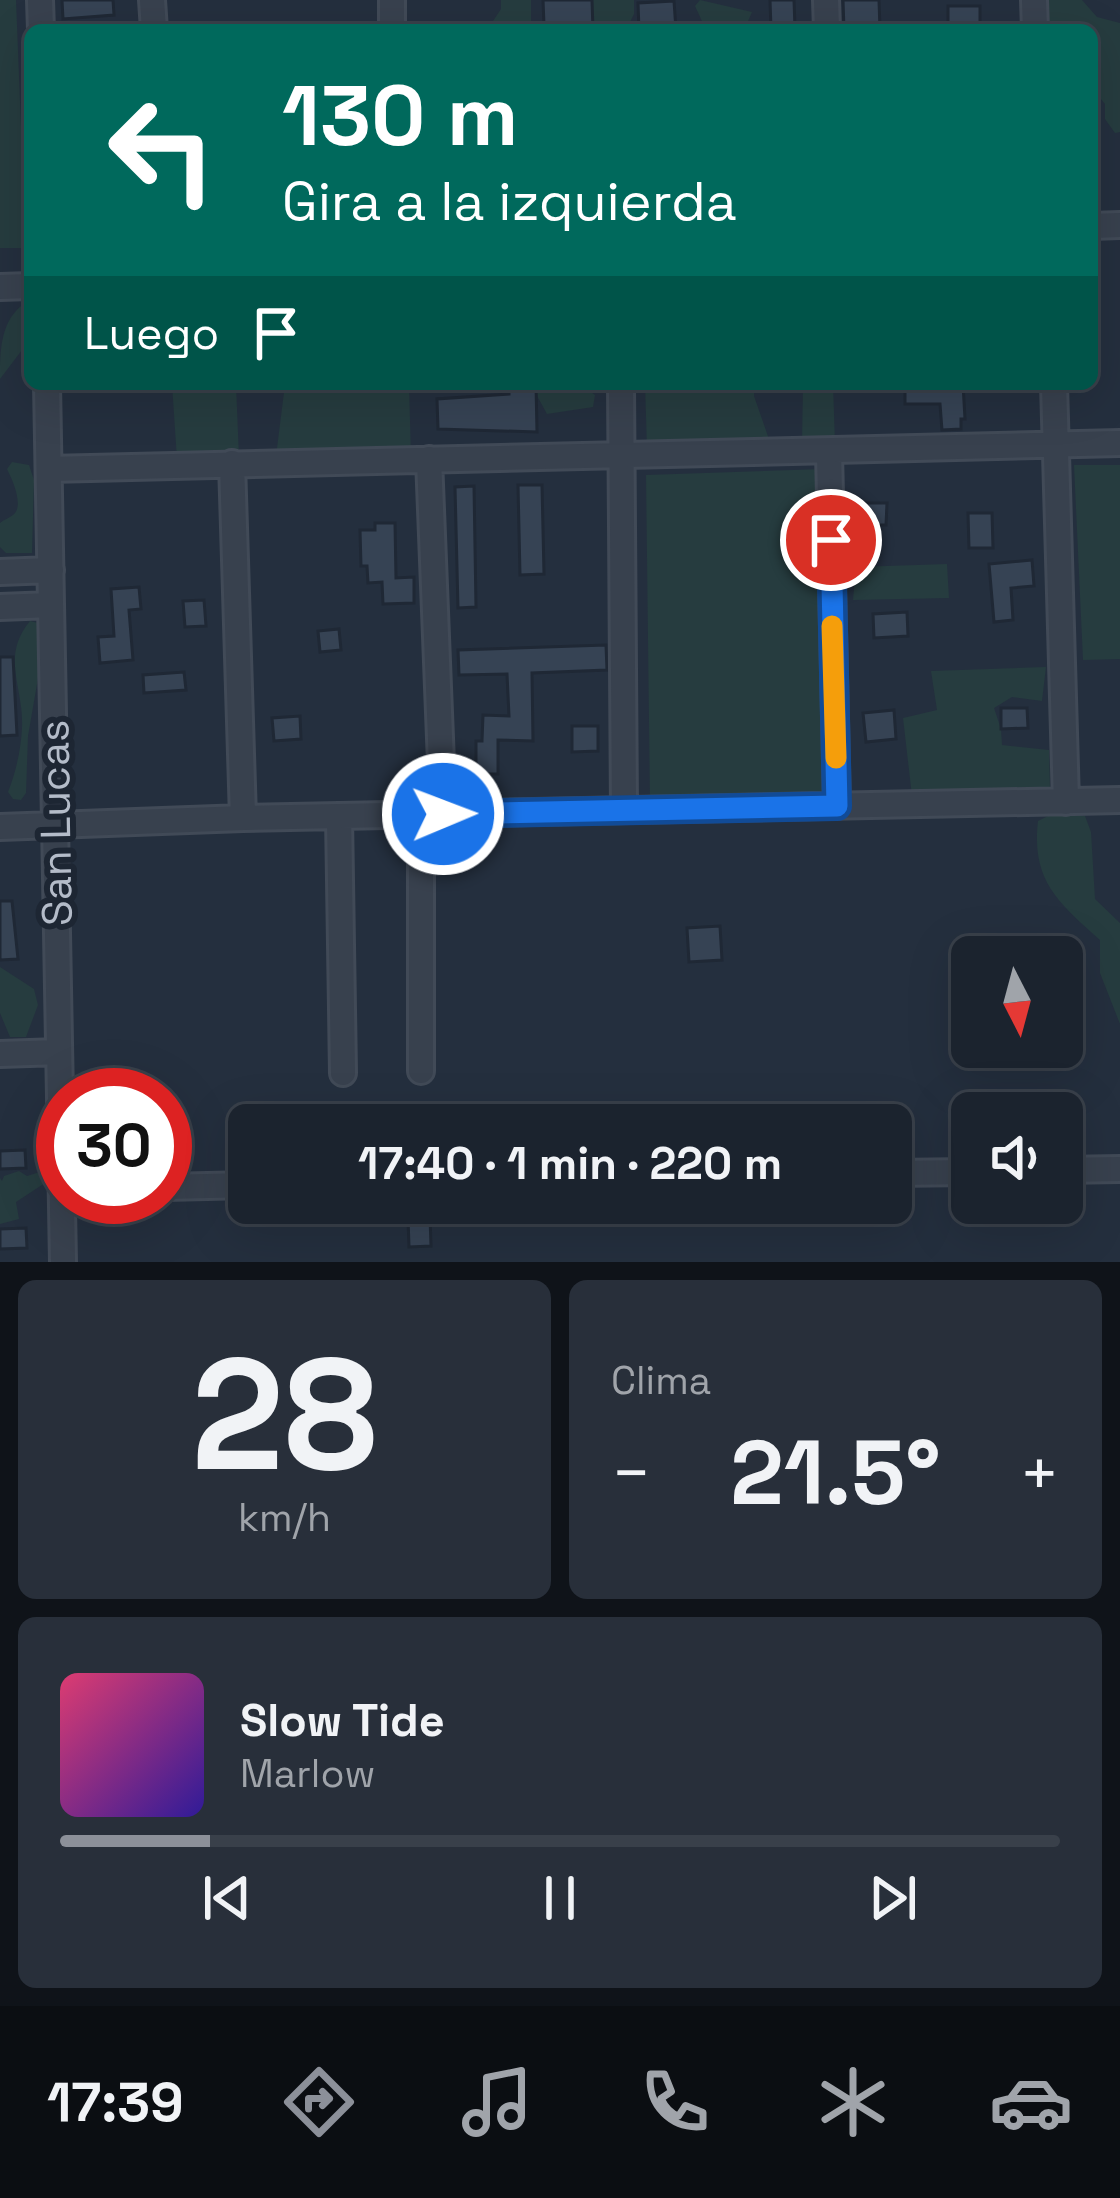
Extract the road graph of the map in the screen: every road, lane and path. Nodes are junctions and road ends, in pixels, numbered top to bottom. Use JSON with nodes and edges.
{"nodes":[{"id":1,"x":47,"y":390,"type":"edge"},
{"id":2,"x":621,"y":390,"type":"edge"},
{"id":3,"x":1054,"y":390,"type":"edge"},
{"id":4,"x":1120,"y":443,"type":"edge"},
{"id":5,"x":1058,"y":446,"type":"junction"},
{"id":6,"x":829,"y":452,"type":"junction"},
{"id":7,"x":621,"y":454,"type":"junction"},
{"id":8,"x":429,"y":459,"type":"junction"},
{"id":9,"x":232,"y":463,"type":"junction"},
{"id":10,"x":49,"y":469,"type":"junction"},
{"id":11,"x":51,"y":571,"type":"junction"},
{"id":12,"x":0,"y":572,"type":"edge"},
{"id":13,"x":52,"y":605,"type":"junction"},
{"id":14,"x":0,"y":607,"type":"edge"},
{"id":15,"x":1120,"y":800,"type":"edge"},
{"id":16,"x":1066,"y":802,"type":"junction"},
{"id":17,"x":837,"y":806,"type":"junction"},
{"id":18,"x":624,"y":810,"type":"junction"},
{"id":19,"x":432,"y":814,"type":"junction"},
{"id":20,"x":339,"y":816,"type":"junction"},
{"id":21,"x":243,"y":818,"type":"junction"},
{"id":22,"x":55,"y":825,"type":"junction"},
{"id":23,"x":0,"y":827,"type":"edge"},
{"id":24,"x":59,"y":1052,"type":"junction"},
{"id":25,"x":0,"y":1054,"type":"edge"},
{"id":26,"x":59,"y":1068,"type":"edge"},
{"id":27,"x":421,"y":1071,"type":"dead end"},
{"id":28,"x":343,"y":1073,"type":"dead end"},
{"id":29,"x":1120,"y":1169,"type":"edge"},
{"id":30,"x":1083,"y":1170,"type":"edge"},
{"id":31,"x":912,"y":1173,"type":"edge"},
{"id":32,"x":951,"y":1173,"type":"edge"},
{"id":33,"x":192,"y":1186,"type":"edge"},
{"id":34,"x":228,"y":1186,"type":"edge"},
{"id":35,"x":63,"y":1224,"type":"edge"},
{"id":36,"x":63,"y":1262,"type":"edge"}],
"edges":[{"from":1,"to":10,"type":"street","name":"San Lucas"},
{"from":2,"to":7,"type":"street"},
{"from":3,"to":5,"type":"street"},
{"from":4,"to":5,"type":"street"},
{"from":5,"to":6,"type":"street"},
{"from":5,"to":16,"type":"street"},
{"from":6,"to":7,"type":"street"},
{"from":6,"to":17,"type":"street"},
{"from":7,"to":8,"type":"street"},
{"from":7,"to":18,"type":"street"},
{"from":8,"to":9,"type":"street"},
{"from":8,"to":19,"type":"street"},
{"from":9,"to":10,"type":"street"},
{"from":9,"to":21,"type":"street"},
{"from":10,"to":11,"type":"street","name":"San Lucas"},
{"from":11,"to":12,"type":"street"},
{"from":11,"to":13,"type":"street","name":"San Lucas"},
{"from":13,"to":14,"type":"street"},
{"from":13,"to":22,"type":"street","name":"San Lucas"},
{"from":15,"to":16,"type":"street"},
{"from":16,"to":17,"type":"street"},
{"from":17,"to":18,"type":"street"},
{"from":18,"to":19,"type":"street"},
{"from":19,"to":20,"type":"street"},
{"from":19,"to":27,"type":"street"},
{"from":20,"to":21,"type":"street"},
{"from":20,"to":28,"type":"street"},
{"from":21,"to":22,"type":"street"},
{"from":22,"to":23,"type":"street"},
{"from":22,"to":24,"type":"street","name":"San Lucas"},
{"from":24,"to":25,"type":"street"},
{"from":24,"to":26,"type":"street","name":"San Lucas"},
{"from":29,"to":30,"type":"street"},
{"from":31,"to":32,"type":"street"},
{"from":33,"to":34,"type":"street"},
{"from":35,"to":36,"type":"street","name":"San Lucas"}]}
